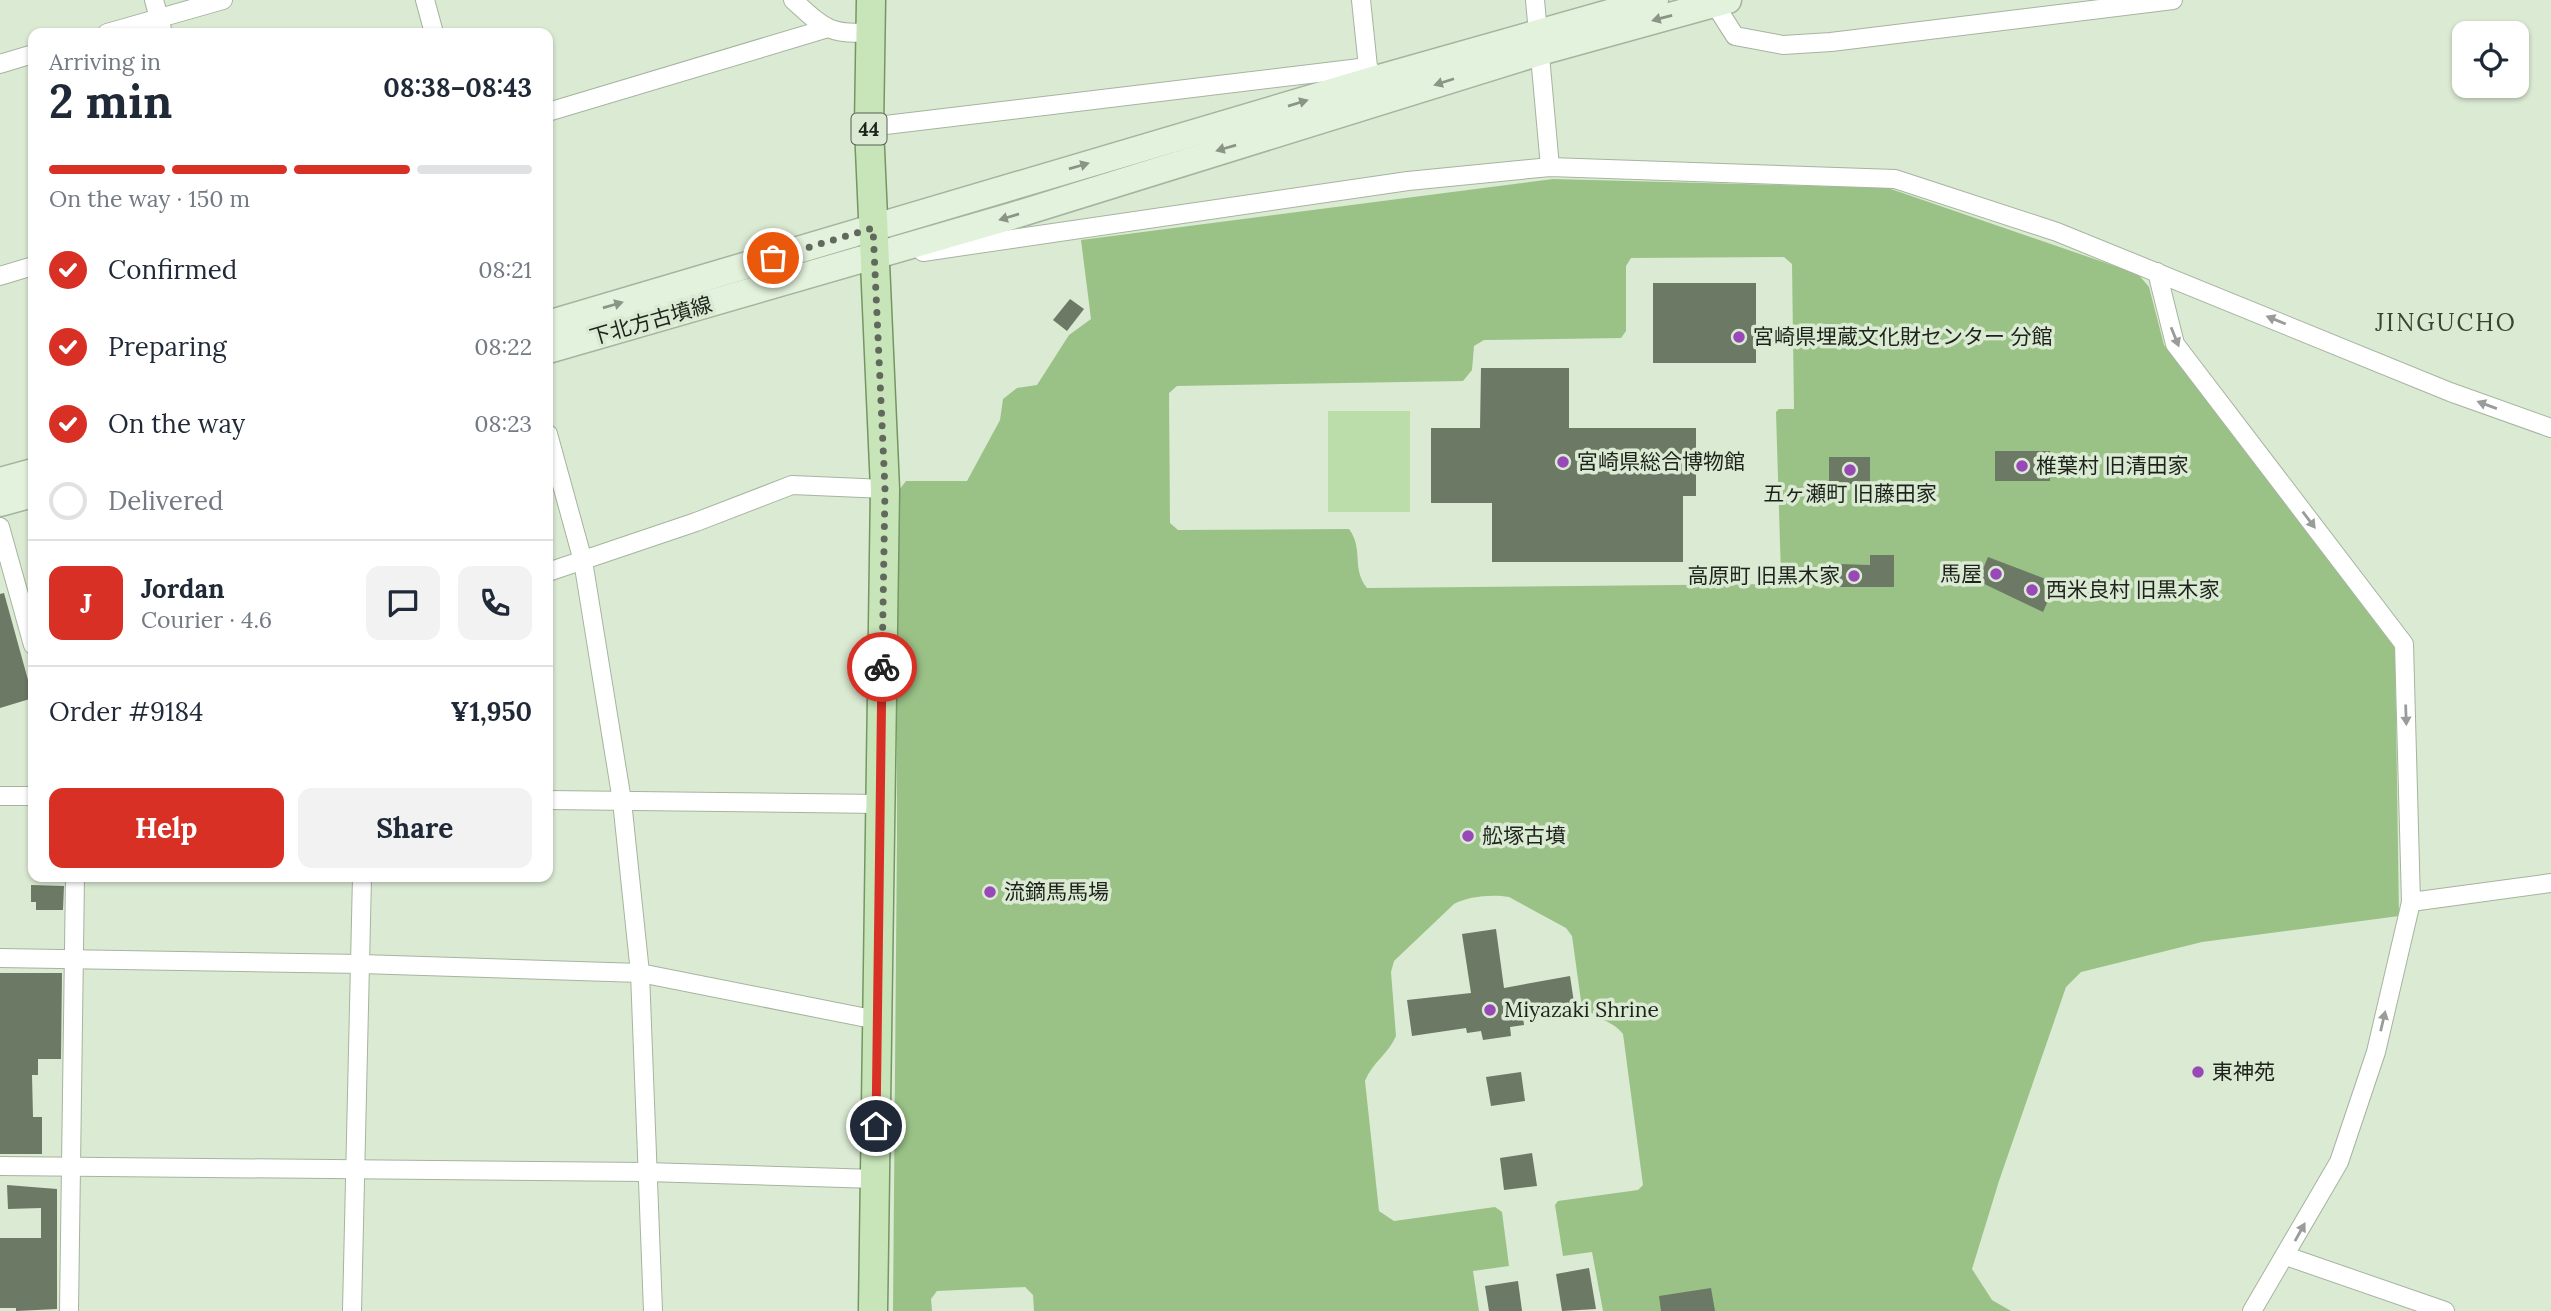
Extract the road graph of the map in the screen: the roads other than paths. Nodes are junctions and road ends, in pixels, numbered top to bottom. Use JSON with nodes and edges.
{"nodes":[{"id":1,"x":153,"y":0,"type":"edge"},
{"id":2,"x":223,"y":0,"type":"edge"},
{"id":3,"x":425,"y":0,"type":"edge"},
{"id":4,"x":793,"y":0,"type":"edge"},
{"id":5,"x":871,"y":0,"type":"edge"},
{"id":6,"x":1361,"y":0,"type":"edge"},
{"id":7,"x":1535,"y":0,"type":"edge"},
{"id":8,"x":1655,"y":0,"type":"edge"},
{"id":9,"x":2173,"y":0,"type":"edge"},
{"id":10,"x":1718,"y":1,"type":"edge"},
{"id":11,"x":161,"y":26,"type":"edge"},
{"id":12,"x":433,"y":28,"type":"edge"},
{"id":13,"x":825,"y":29,"type":"junction"},
{"id":14,"x":870,"y":33,"type":"junction"},
{"id":15,"x":1539,"y":42,"type":"junction"},
{"id":16,"x":28,"y":56,"type":"edge"},
{"id":17,"x":0,"y":64,"type":"edge"},
{"id":18,"x":1372,"y":73,"type":"junction"},
{"id":19,"x":553,"y":111,"type":"edge"},
{"id":20,"x":869,"y":127,"type":"junction"},
{"id":21,"x":1550,"y":167,"type":"junction"},
{"id":22,"x":873,"y":228,"type":"junction"},
{"id":23,"x":876,"y":257,"type":"junction"},
{"id":24,"x":28,"y":268,"type":"edge"},
{"id":25,"x":2157,"y":272,"type":"junction"},
{"id":26,"x":0,"y":276,"type":"edge"},
{"id":27,"x":553,"y":323,"type":"edge"},
{"id":28,"x":553,"y":349,"type":"edge"},
{"id":29,"x":2551,"y":428,"type":"edge"},
{"id":30,"x":553,"y":452,"type":"edge"},
{"id":31,"x":28,"y":473,"type":"edge"},
{"id":32,"x":0,"y":481,"type":"edge"},
{"id":33,"x":885,"y":489,"type":"junction"},
{"id":34,"x":28,"y":495,"type":"edge"},
{"id":35,"x":0,"y":503,"type":"edge"},
{"id":36,"x":0,"y":527,"type":"edge"},
{"id":37,"x":583,"y":561,"type":"junction"},
{"id":38,"x":553,"y":570,"type":"edge"},
{"id":39,"x":28,"y":627,"type":"edge"},
{"id":40,"x":0,"y":796,"type":"edge"},
{"id":41,"x":28,"y":796,"type":"edge"},
{"id":42,"x":553,"y":800,"type":"edge"},
{"id":43,"x":622,"y":801,"type":"junction"},
{"id":44,"x":879,"y":804,"type":"junction"},
{"id":45,"x":75,"y":882,"type":"edge"},
{"id":46,"x":362,"y":882,"type":"edge"},
{"id":47,"x":2551,"y":883,"type":"edge"},
{"id":48,"x":2411,"y":902,"type":"junction"},
{"id":49,"x":0,"y":958,"type":"edge"},
{"id":50,"x":74,"y":958,"type":"junction"},
{"id":51,"x":361,"y":964,"type":"junction"},
{"id":52,"x":640,"y":973,"type":"junction"},
{"id":53,"x":877,"y":1020,"type":"junction"},
{"id":54,"x":0,"y":1166,"type":"edge"},
{"id":55,"x":70,"y":1167,"type":"junction"},
{"id":56,"x":355,"y":1170,"type":"junction"},
{"id":57,"x":646,"y":1172,"type":"junction"},
{"id":58,"x":875,"y":1179,"type":"junction"},
{"id":59,"x":2287,"y":1256,"type":"junction"},
{"id":60,"x":69,"y":1311,"type":"edge"},
{"id":61,"x":352,"y":1311,"type":"edge"},
{"id":62,"x":653,"y":1311,"type":"edge"},
{"id":63,"x":873,"y":1311,"type":"edge"},
{"id":64,"x":2252,"y":1311,"type":"edge"},
{"id":65,"x":2445,"y":1311,"type":"edge"}],
"edges":[{"from":1,"to":11,"type":"street"},
{"from":2,"to":11,"type":"street"},
{"from":3,"to":12,"type":"street"},
{"from":4,"to":13,"type":"street"},
{"from":5,"to":14,"type":"main road","number":"44"},
{"from":6,"to":18,"type":"street"},
{"from":7,"to":15,"type":"street"},
{"from":8,"to":15,"type":"street"},
{"from":9,"to":10,"type":"street"},
{"from":10,"to":15,"type":"street","one_way":true},
{"from":13,"to":14,"type":"street"},
{"from":13,"to":19,"type":"street"},
{"from":14,"to":20,"type":"main road","number":"44"},
{"from":15,"to":18,"type":"street","name":"下北方古墳線"},
{"from":15,"to":21,"type":"street"},
{"from":15,"to":23,"type":"street","name":"下北方古墳線","one_way":true},
{"from":16,"to":17,"type":"street"},
{"from":18,"to":20,"type":"street"},
{"from":22,"to":18,"type":"street","name":"下北方古墳線","one_way":true},
{"from":20,"to":22,"type":"main road","number":"44"},
{"from":21,"to":23,"type":"street"},
{"from":21,"to":25,"type":"street"},
{"from":22,"to":23,"type":"main road","number":"44"},
{"from":27,"to":22,"type":"street","name":"下北方古墳線","one_way":true},
{"from":23,"to":28,"type":"street","name":"下北方古墳線"},
{"from":23,"to":33,"type":"main road","number":"44"},
{"from":24,"to":26,"type":"street"},
{"from":29,"to":25,"type":"street","one_way":true},
{"from":25,"to":48,"type":"street","one_way":true},
{"from":30,"to":37,"type":"street"},
{"from":31,"to":32,"type":"street"},
{"from":33,"to":37,"type":"street"},
{"from":33,"to":44,"type":"main road","number":"44"},
{"from":34,"to":35,"type":"street"},
{"from":36,"to":39,"type":"street"},
{"from":37,"to":38,"type":"street"},
{"from":37,"to":43,"type":"street"},
{"from":40,"to":41,"type":"street"},
{"from":42,"to":43,"type":"street"},
{"from":43,"to":44,"type":"street"},
{"from":43,"to":52,"type":"street"},
{"from":44,"to":53,"type":"main road","number":"44"},
{"from":45,"to":50,"type":"street"},
{"from":46,"to":51,"type":"street"},
{"from":47,"to":48,"type":"street"},
{"from":59,"to":48,"type":"street","one_way":true},
{"from":49,"to":50,"type":"street"},
{"from":50,"to":51,"type":"street"},
{"from":50,"to":55,"type":"street"},
{"from":51,"to":52,"type":"street"},
{"from":51,"to":56,"type":"street"},
{"from":52,"to":53,"type":"street"},
{"from":52,"to":57,"type":"street"},
{"from":53,"to":58,"type":"main road","number":"44"},
{"from":54,"to":55,"type":"street"},
{"from":55,"to":56,"type":"street"},
{"from":55,"to":60,"type":"street"},
{"from":56,"to":57,"type":"street"},
{"from":56,"to":61,"type":"street"},
{"from":57,"to":58,"type":"street"},
{"from":57,"to":62,"type":"street"},
{"from":58,"to":63,"type":"main road","number":"44"},
{"from":59,"to":64,"type":"street"},
{"from":59,"to":65,"type":"street"}]}
